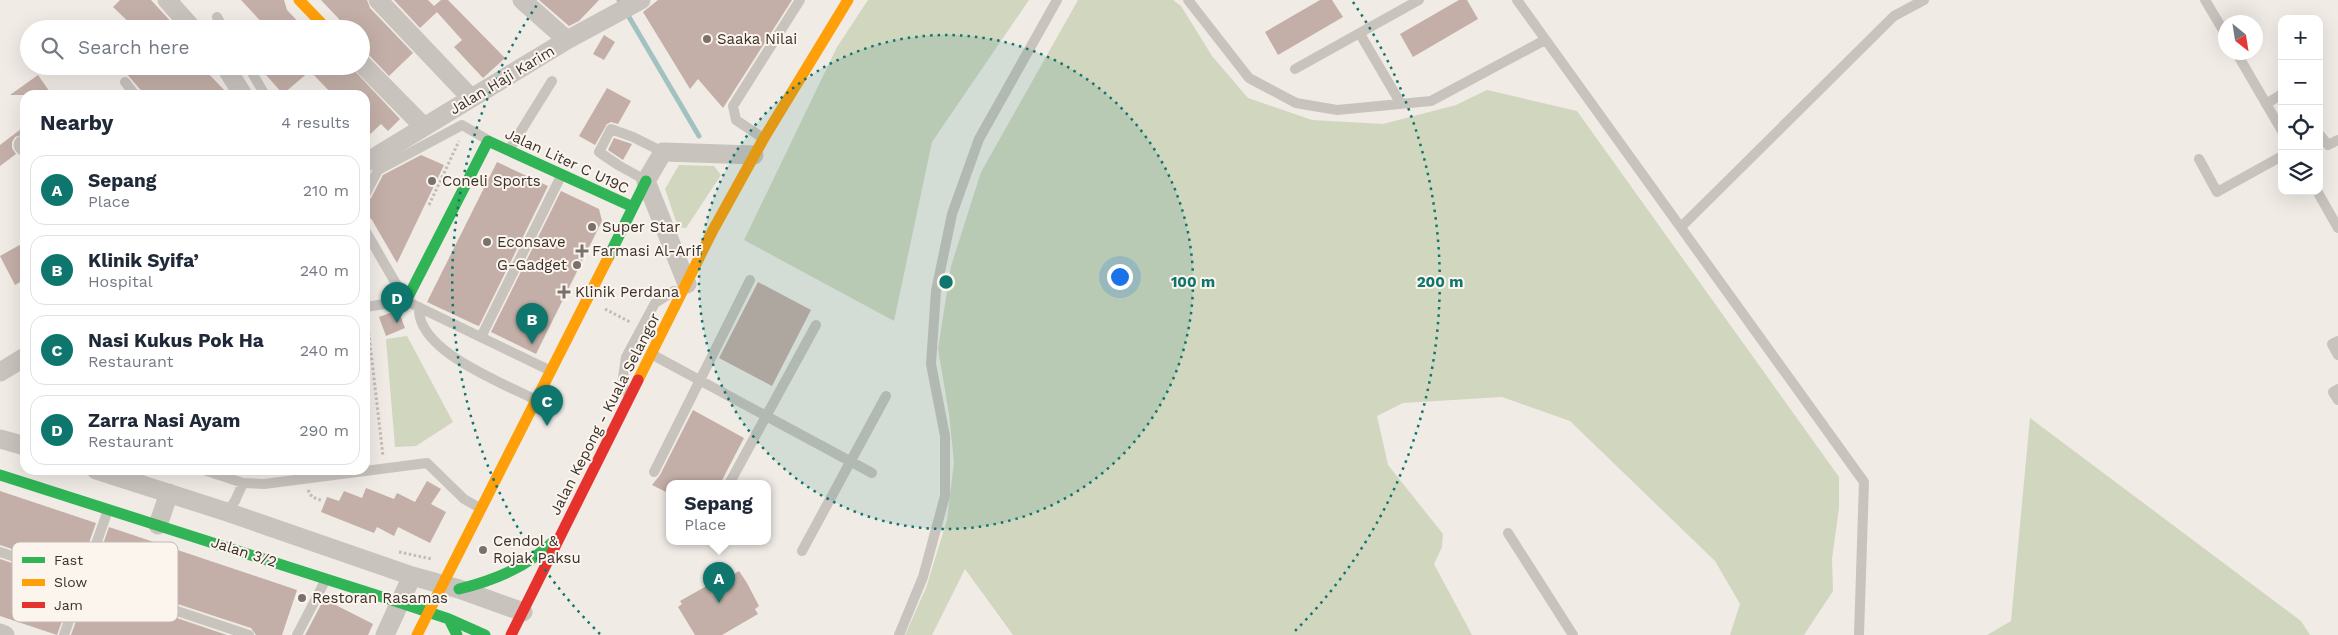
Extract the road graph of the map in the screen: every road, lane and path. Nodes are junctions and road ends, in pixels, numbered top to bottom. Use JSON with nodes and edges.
{"nodes":[{"id":1,"x":167,"y":0,"type":"edge"},
{"id":2,"x":299,"y":0,"type":"edge"},
{"id":3,"x":378,"y":0,"type":"edge"},
{"id":4,"x":522,"y":0,"type":"edge"},
{"id":5,"x":800,"y":0,"type":"edge"},
{"id":6,"x":848,"y":0,"type":"edge"},
{"id":7,"x":1057,"y":0,"type":"edge"},
{"id":8,"x":1188,"y":0,"type":"edge"},
{"id":9,"x":1419,"y":0,"type":"edge"},
{"id":10,"x":1517,"y":0,"type":"edge"},
{"id":11,"x":1924,"y":0,"type":"edge"},
{"id":12,"x":2205,"y":0,"type":"edge"},
{"id":13,"x":636,"y":3,"type":"edge"},
{"id":14,"x":217,"y":16,"type":"dead end"},
{"id":15,"x":185,"y":20,"type":"edge"},
{"id":16,"x":219,"y":20,"type":"edge"},
{"id":17,"x":318,"y":20,"type":"edge"},
{"id":18,"x":2218,"y":22,"type":"edge"},
{"id":19,"x":1360,"y":34,"type":"junction"},
{"id":20,"x":567,"y":40,"type":"junction"},
{"id":21,"x":1545,"y":40,"type":"junction"},
{"id":22,"x":2241,"y":60,"type":"edge"},
{"id":23,"x":1295,"y":69,"type":"dead end"},
{"id":24,"x":370,"y":72,"type":"edge"},
{"id":25,"x":230,"y":75,"type":"edge"},
{"id":26,"x":253,"y":75,"type":"edge"},
{"id":27,"x":552,"y":81,"type":"dead end"},
{"id":28,"x":125,"y":82,"type":"dead end"},
{"id":29,"x":131,"y":90,"type":"edge"},
{"id":30,"x":239,"y":90,"type":"edge"},
{"id":31,"x":262,"y":90,"type":"edge"},
{"id":32,"x":2278,"y":96,"type":"edge"},
{"id":33,"x":471,"y":98,"type":"junction"},
{"id":34,"x":1400,"y":104,"type":"junction"},
{"id":35,"x":2266,"y":104,"type":"junction"},
{"id":36,"x":2278,"y":125,"type":"edge"},
{"id":37,"x":424,"y":127,"type":"junction"},
{"id":38,"x":764,"y":138,"type":"junction"},
{"id":39,"x":2323,"y":139,"type":"edge"},
{"id":40,"x":2338,"y":140,"type":"edge"},
{"id":41,"x":488,"y":141,"type":"junction"},
{"id":42,"x":509,"y":150,"type":"junction"},
{"id":43,"x":663,"y":152,"type":"junction"},
{"id":44,"x":754,"y":155,"type":"junction"},
{"id":45,"x":2278,"y":158,"type":"edge"},
{"id":46,"x":370,"y":160,"type":"edge"},
{"id":47,"x":2199,"y":160,"type":"dead end"},
{"id":48,"x":561,"y":175,"type":"junction"},
{"id":49,"x":646,"y":181,"type":"junction"},
{"id":50,"x":370,"y":185,"type":"edge"},
{"id":51,"x":2319,"y":195,"type":"edge"},
{"id":52,"x":633,"y":208,"type":"junction"},
{"id":53,"x":1681,"y":226,"type":"junction"},
{"id":54,"x":2338,"y":228,"type":"edge"},
{"id":55,"x":370,"y":239,"type":"edge"},
{"id":56,"x":750,"y":280,"type":"dead end"},
{"id":57,"x":687,"y":284,"type":"junction"},
{"id":58,"x":586,"y":300,"type":"junction"},
{"id":59,"x":406,"y":301,"type":"junction"},
{"id":60,"x":370,"y":306,"type":"edge"},
{"id":61,"x":419,"y":307,"type":"junction"},
{"id":62,"x":816,"y":325,"type":"dead end"},
{"id":63,"x":641,"y":328,"type":"junction"},
{"id":64,"x":481,"y":337,"type":"junction"},
{"id":65,"x":2338,"y":341,"type":"edge"},
{"id":66,"x":370,"y":343,"type":"edge"},
{"id":67,"x":652,"y":354,"type":"junction"},
{"id":68,"x":2338,"y":355,"type":"edge"},
{"id":69,"x":20,"y":361,"type":"edge"},
{"id":70,"x":0,"y":372,"type":"edge"},
{"id":71,"x":552,"y":372,"type":"junction"},
{"id":72,"x":700,"y":380,"type":"junction"},
{"id":73,"x":2338,"y":389,"type":"edge"},
{"id":74,"x":886,"y":396,"type":"dead end"},
{"id":75,"x":630,"y":399,"type":"junction"},
{"id":76,"x":2338,"y":400,"type":"edge"},
{"id":77,"x":537,"y":401,"type":"junction"},
{"id":78,"x":766,"y":416,"type":"junction"},
{"id":79,"x":0,"y":439,"type":"edge"},
{"id":80,"x":20,"y":443,"type":"edge"},
{"id":81,"x":851,"y":461,"type":"junction"},
{"id":82,"x":384,"y":469,"type":"junction"},
{"id":83,"x":370,"y":471,"type":"edge"},
{"id":84,"x":654,"y":472,"type":"dead end"},
{"id":85,"x":872,"y":473,"type":"dead end"},
{"id":86,"x":0,"y":474,"type":"edge"},
{"id":87,"x":112,"y":475,"type":"edge"},
{"id":88,"x":219,"y":475,"type":"edge"},
{"id":89,"x":336,"y":475,"type":"edge"},
{"id":90,"x":731,"y":480,"type":"edge"},
{"id":91,"x":243,"y":483,"type":"junction"},
{"id":92,"x":169,"y":493,"type":"junction"},
{"id":93,"x":109,"y":509,"type":"junction"},
{"id":94,"x":482,"y":510,"type":"junction"},
{"id":95,"x":227,"y":512,"type":"junction"},
{"id":96,"x":158,"y":525,"type":"junction"},
{"id":97,"x":564,"y":529,"type":"junction"},
{"id":98,"x":1508,"y":533,"type":"dead end"},
{"id":99,"x":97,"y":542,"type":"edge"},
{"id":100,"x":802,"y":551,"type":"dead end"},
{"id":101,"x":0,"y":552,"type":"edge"},
{"id":102,"x":12,"y":556,"type":"edge"},
{"id":103,"x":412,"y":576,"type":"junction"},
{"id":104,"x":326,"y":579,"type":"junction"},
{"id":105,"x":450,"y":586,"type":"junction"},
{"id":106,"x":400,"y":603,"type":"junction"},
{"id":107,"x":178,"y":611,"type":"edge"},
{"id":108,"x":429,"y":612,"type":"junction"},
{"id":109,"x":523,"y":612,"type":"junction"},
{"id":110,"x":449,"y":619,"type":"junction"},
{"id":111,"x":69,"y":622,"type":"edge"},
{"id":112,"x":0,"y":633,"type":"edge"},
{"id":113,"x":5,"y":635,"type":"edge"},
{"id":114,"x":64,"y":635,"type":"edge"},
{"id":115,"x":249,"y":635,"type":"edge"},
{"id":116,"x":296,"y":635,"type":"edge"},
{"id":117,"x":384,"y":635,"type":"edge"},
{"id":118,"x":417,"y":635,"type":"edge"},
{"id":119,"x":457,"y":635,"type":"edge"},
{"id":120,"x":485,"y":635,"type":"edge"},
{"id":121,"x":512,"y":635,"type":"edge"},
{"id":122,"x":899,"y":635,"type":"edge"},
{"id":123,"x":1573,"y":635,"type":"edge"},
{"id":124,"x":1860,"y":635,"type":"edge"}],
"edges":[{"from":1,"to":15,"type":"street"},
{"from":2,"to":17,"type":"main road"},
{"from":3,"to":33,"type":"street"},
{"from":4,"to":20,"type":"street"},
{"from":5,"to":38,"type":"lane"},
{"from":6,"to":38,"type":"main road","name":"Jalan Kepong - Kuala Selangor"},
{"from":7,"to":122,"type":"lane"},
{"from":8,"to":34,"type":"lane"},
{"from":9,"to":19,"type":"lane"},
{"from":10,"to":21,"type":"lane"},
{"from":11,"to":53,"type":"lane"},
{"from":12,"to":18,"type":"lane"},
{"from":13,"to":20,"type":"street","name":"Jalan Haji Karim"},
{"from":14,"to":16,"type":"lane"},
{"from":19,"to":23,"type":"lane"},
{"from":19,"to":34,"type":"lane"},
{"from":20,"to":33,"type":"street","name":"Jalan Haji Karim"},
{"from":21,"to":34,"type":"lane"},
{"from":21,"to":53,"type":"lane"},
{"from":22,"to":35,"type":"lane"},
{"from":24,"to":37,"type":"street"},
{"from":25,"to":30,"type":"street"},
{"from":26,"to":31,"type":"lane"},
{"from":27,"to":42,"type":"lane"},
{"from":28,"to":29,"type":"lane"},
{"from":32,"to":35,"type":"lane"},
{"from":33,"to":37,"type":"street","name":"Jalan Haji Karim"},
{"from":35,"to":36,"type":"lane"},
{"from":37,"to":46,"type":"street","name":"Jalan Haji Karim"},
{"from":38,"to":44,"type":"main road","name":"Jalan Kepong - Kuala Selangor"},
{"from":39,"to":40,"type":"lane"},
{"from":41,"to":42,"type":"main road","name":"Jalan Liter C U19C"},
{"from":41,"to":50,"type":"lane"},
{"from":41,"to":59,"type":"main road","name":"Jalan Liter C U19C"},
{"from":42,"to":48,"type":"main road","name":"Jalan Liter C U19C"},
{"from":43,"to":44,"type":"street"},
{"from":43,"to":49,"type":"street"},
{"from":43,"to":49,"type":"lane"},
{"from":44,"to":57,"type":"main road","name":"Jalan Kepong - Kuala Selangor"},
{"from":45,"to":47,"type":"lane"},
{"from":48,"to":52,"type":"main road","name":"Jalan Liter C U19C"},
{"from":48,"to":64,"type":"lane"},
{"from":49,"to":52,"type":"main road"},
{"from":49,"to":57,"type":"street"},
{"from":51,"to":54,"type":"lane"},
{"from":52,"to":58,"type":"main road"},
{"from":53,"to":124,"type":"lane"},
{"from":55,"to":59,"type":"lane"},
{"from":56,"to":72,"type":"lane"},
{"from":57,"to":63,"type":"lane"},
{"from":57,"to":67,"type":"main road","name":"Jalan Kepong - Kuala Selangor"},
{"from":58,"to":63,"type":"path"},
{"from":58,"to":71,"type":"main road"},
{"from":59,"to":60,"type":"lane"},
{"from":59,"to":61,"type":"lane"},
{"from":61,"to":64,"type":"lane"},
{"from":61,"to":77,"type":"lane"},
{"from":62,"to":78,"type":"lane"},
{"from":63,"to":75,"type":"lane"},
{"from":64,"to":71,"type":"lane"},
{"from":65,"to":68,"type":"lane"},
{"from":66,"to":82,"type":"path"},
{"from":67,"to":72,"type":"lane"},
{"from":67,"to":75,"type":"main road","name":"Jalan Kepong - Kuala Selangor"},
{"from":69,"to":70,"type":"street"},
{"from":71,"to":77,"type":"main road"},
{"from":72,"to":78,"type":"lane"},
{"from":72,"to":84,"type":"lane"},
{"from":73,"to":76,"type":"lane"},
{"from":74,"to":81,"type":"lane"},
{"from":75,"to":97,"type":"main road","name":"Jalan Kepong - Kuala Selangor"},
{"from":77,"to":94,"type":"main road"},
{"from":78,"to":81,"type":"lane"},
{"from":78,"to":90,"type":"lane"},
{"from":79,"to":80,"type":"street"},
{"from":81,"to":85,"type":"lane"},
{"from":81,"to":100,"type":"lane"},
{"from":82,"to":83,"type":"lane"},
{"from":82,"to":94,"type":"lane"},
{"from":86,"to":93,"type":"main road","name":"Jalan 3/2"},
{"from":87,"to":92,"type":"street"},
{"from":88,"to":91,"type":"lane"},
{"from":89,"to":91,"type":"lane"},
{"from":91,"to":95,"type":"lane"},
{"from":92,"to":95,"type":"street"},
{"from":92,"to":96,"type":"street"},
{"from":93,"to":96,"type":"main road","name":"Jalan 3/2"},
{"from":93,"to":99,"type":"lane"},
{"from":94,"to":105,"type":"main road"},
{"from":95,"to":103,"type":"street"},
{"from":96,"to":104,"type":"main road","name":"Jalan 3/2"},
{"from":97,"to":105,"type":"main road"},
{"from":97,"to":109,"type":"main road","name":"Jalan Kepong - Kuala Selangor"},
{"from":98,"to":123,"type":"lane"},
{"from":101,"to":102,"type":"lane"},
{"from":103,"to":105,"type":"street"},
{"from":103,"to":106,"type":"street"},
{"from":104,"to":106,"type":"main road","name":"Jalan 3/2"},
{"from":104,"to":116,"type":"lane"},
{"from":105,"to":108,"type":"main road"},
{"from":105,"to":109,"type":"street"},
{"from":106,"to":108,"type":"main road","name":"Jalan 3/2"},
{"from":106,"to":117,"type":"street"},
{"from":107,"to":115,"type":"lane"},
{"from":108,"to":110,"type":"main road","name":"Jalan 3/2"},
{"from":108,"to":118,"type":"main road"},
{"from":109,"to":121,"type":"main road","name":"Jalan Kepong - Kuala Selangor"},
{"from":110,"to":119,"type":"main road"},
{"from":110,"to":120,"type":"main road","name":"Jalan 3/2"},
{"from":111,"to":114,"type":"lane"},
{"from":112,"to":113,"type":"street"}]}
